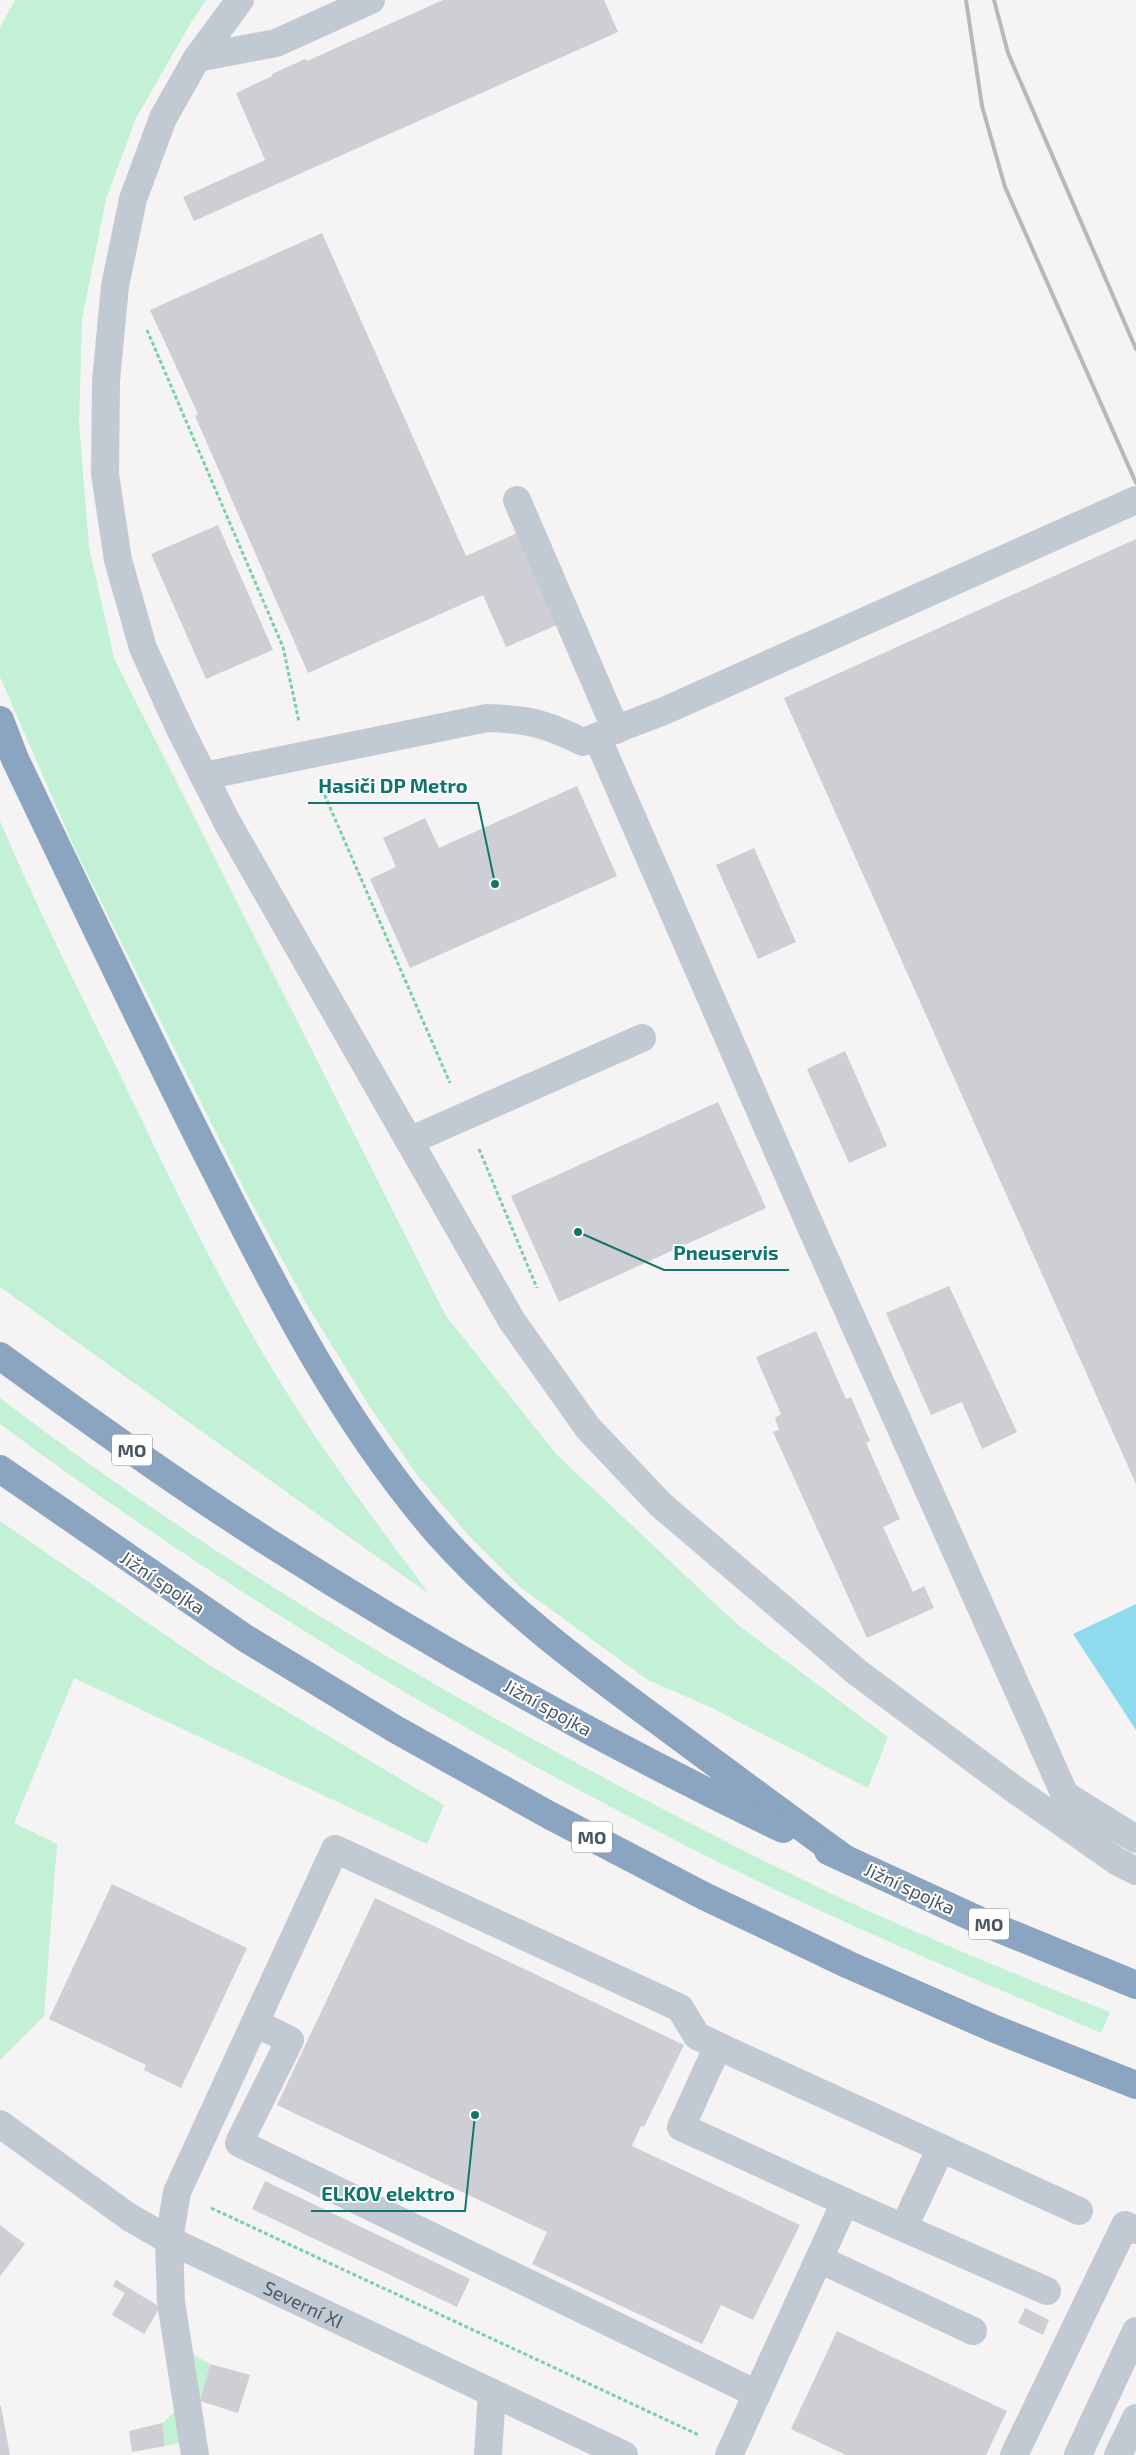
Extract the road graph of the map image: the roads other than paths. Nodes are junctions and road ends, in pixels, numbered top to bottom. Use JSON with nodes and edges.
{"nodes":[{"id":1,"x":240,"y":0,"type":"edge"},
{"id":2,"x":371,"y":0,"type":"edge"},
{"id":3,"x":197,"y":58,"type":"junction"},
{"id":4,"x":517,"y":500,"type":"dead end"},
{"id":5,"x":1136,"y":500,"type":"edge"},
{"id":6,"x":0,"y":720,"type":"edge"},
{"id":7,"x":606,"y":733,"type":"junction"},
{"id":8,"x":204,"y":776,"type":"junction"},
{"id":9,"x":642,"y":1038,"type":"dead end"},
{"id":10,"x":410,"y":1141,"type":"junction"},
{"id":11,"x":0,"y":1356,"type":"edge"},
{"id":12,"x":0,"y":1469,"type":"edge"},
{"id":13,"x":1136,"y":1838,"type":"edge"},
{"id":14,"x":844,"y":1858,"type":"junction"},
{"id":15,"x":1136,"y":1871,"type":"edge"},
{"id":16,"x":1136,"y":1985,"type":"edge"},
{"id":17,"x":255,"y":2023,"type":"junction"},
{"id":18,"x":718,"y":2046,"type":"junction"},
{"id":19,"x":1136,"y":2085,"type":"edge"},
{"id":20,"x":0,"y":2124,"type":"edge"},
{"id":21,"x":941,"y":2148,"type":"junction"},
{"id":22,"x":845,"y":2202,"type":"junction"},
{"id":23,"x":1079,"y":2211,"type":"dead end"},
{"id":24,"x":904,"y":2227,"type":"junction"},
{"id":25,"x":1136,"y":2230,"type":"edge"},
{"id":26,"x":169,"y":2240,"type":"junction"},
{"id":27,"x":819,"y":2260,"type":"junction"},
{"id":28,"x":1047,"y":2291,"type":"dead end"},
{"id":29,"x":973,"y":2331,"type":"dead end"},
{"id":30,"x":1136,"y":2331,"type":"edge"},
{"id":31,"x":492,"y":2393,"type":"junction"},
{"id":32,"x":757,"y":2394,"type":"junction"},
{"id":33,"x":1136,"y":2418,"type":"edge"},
{"id":34,"x":730,"y":2452,"type":"edge"},
{"id":35,"x":195,"y":2455,"type":"edge"},
{"id":36,"x":488,"y":2455,"type":"edge"},
{"id":37,"x":624,"y":2455,"type":"edge"},
{"id":38,"x":1014,"y":2455,"type":"edge"},
{"id":39,"x":1078,"y":2455,"type":"edge"},
{"id":40,"x":1118,"y":2455,"type":"edge"}],
"edges":[{"from":1,"to":3,"type":"street"},
{"from":2,"to":3,"type":"street"},
{"from":3,"to":8,"type":"street"},
{"from":4,"to":7,"type":"street"},
{"from":5,"to":7,"type":"street"},
{"from":6,"to":14,"type":"highway"},
{"from":7,"to":8,"type":"street"},
{"from":7,"to":13,"type":"street"},
{"from":8,"to":10,"type":"street"},
{"from":9,"to":10,"type":"street"},
{"from":10,"to":15,"type":"street"},
{"from":11,"to":14,"type":"highway","name":"Jižní spojka","number":"MO"},
{"from":12,"to":19,"type":"highway","name":"Jižní spojka","number":"MO"},
{"from":14,"to":16,"type":"highway","name":"Jižní spojka","number":"MO"},
{"from":17,"to":18,"type":"street"},
{"from":17,"to":26,"type":"street"},
{"from":17,"to":32,"type":"street"},
{"from":18,"to":21,"type":"street"},
{"from":18,"to":22,"type":"street"},
{"from":20,"to":26,"type":"street","name":"Severní XI"},
{"from":21,"to":23,"type":"street"},
{"from":21,"to":24,"type":"street"},
{"from":22,"to":24,"type":"street"},
{"from":22,"to":27,"type":"street"},
{"from":24,"to":28,"type":"street"},
{"from":25,"to":38,"type":"street"},
{"from":26,"to":31,"type":"street","name":"Severní XI"},
{"from":26,"to":35,"type":"street"},
{"from":27,"to":29,"type":"street"},
{"from":27,"to":32,"type":"street"},
{"from":30,"to":39,"type":"street"},
{"from":31,"to":36,"type":"street"},
{"from":31,"to":37,"type":"street","name":"Severní XI"},
{"from":32,"to":34,"type":"street"},
{"from":33,"to":40,"type":"street"}]}
